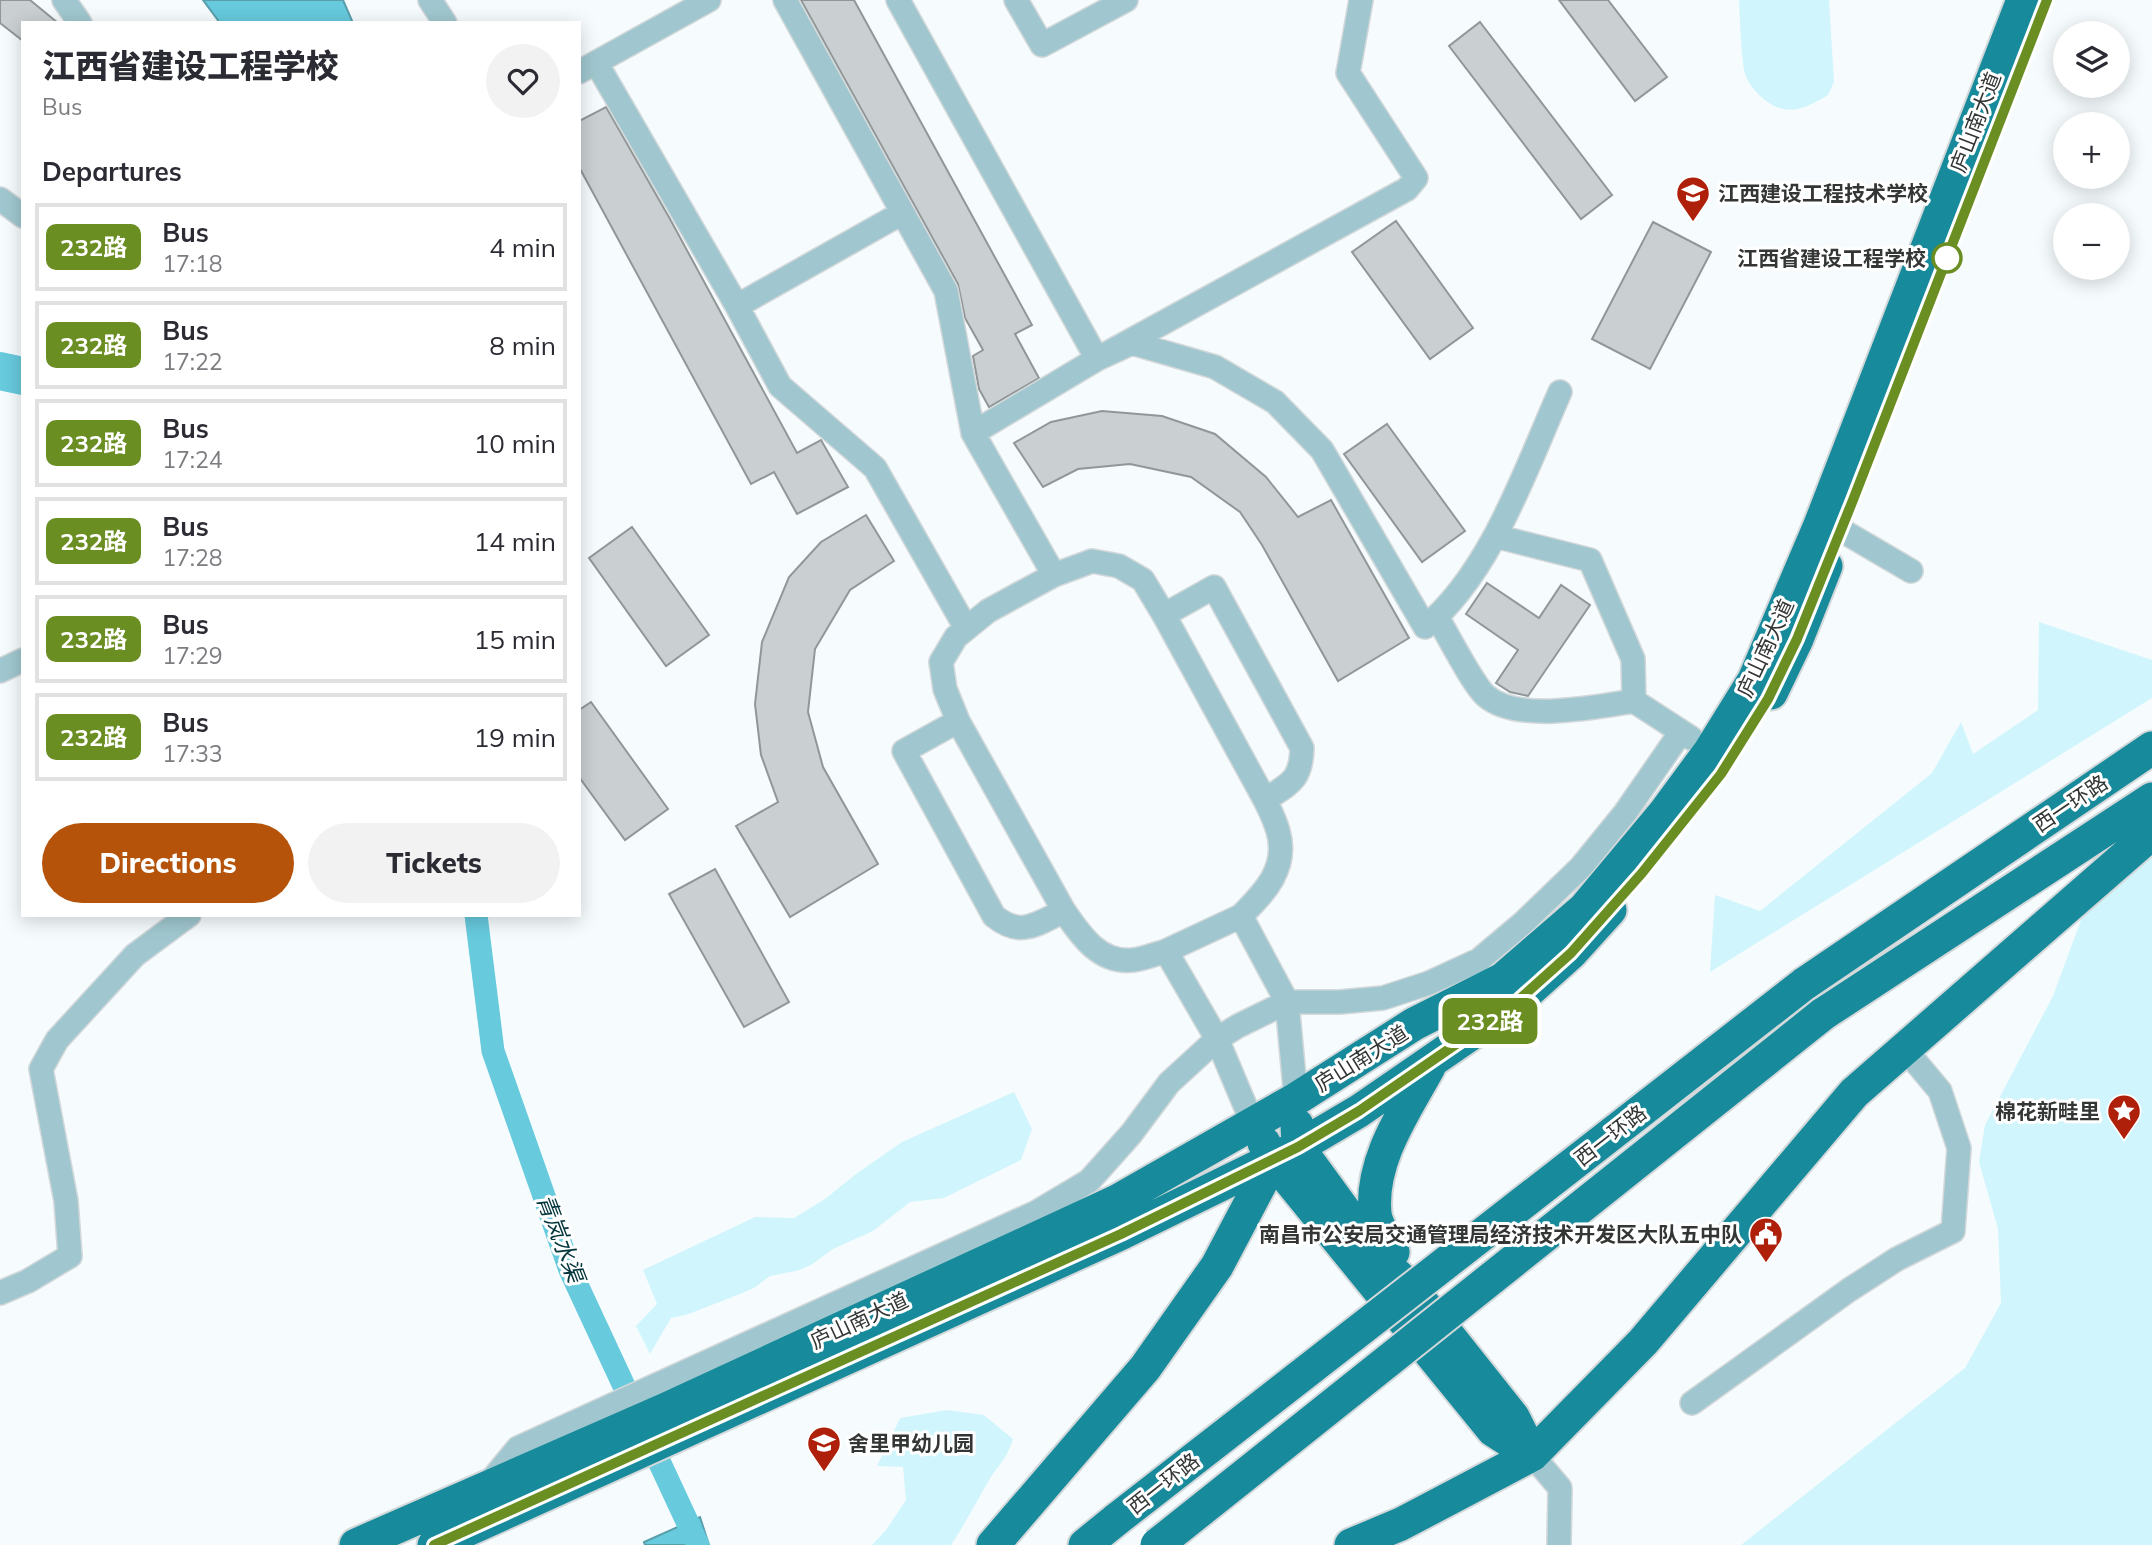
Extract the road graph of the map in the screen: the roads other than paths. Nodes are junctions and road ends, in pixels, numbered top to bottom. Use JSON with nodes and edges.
{"nodes":[{"id":1,"x":64,"y":0,"type":"edge"},
{"id":2,"x":430,"y":0,"type":"edge"},
{"id":3,"x":709,"y":0,"type":"edge"},
{"id":4,"x":785,"y":0,"type":"edge"},
{"id":5,"x":898,"y":0,"type":"edge"},
{"id":6,"x":1016,"y":0,"type":"edge"},
{"id":7,"x":1126,"y":0,"type":"edge"},
{"id":8,"x":1361,"y":0,"type":"edge"},
{"id":9,"x":2023,"y":0,"type":"edge"},
{"id":10,"x":2047,"y":0,"type":"edge"},
{"id":11,"x":79,"y":21,"type":"edge"},
{"id":12,"x":444,"y":21,"type":"edge"},
{"id":13,"x":588,"y":68,"type":"edge"},
{"id":14,"x":0,"y":199,"type":"edge"},
{"id":15,"x":902,"y":212,"type":"junction"},
{"id":16,"x":21,"y":215,"type":"edge"},
{"id":17,"x":737,"y":306,"type":"junction"},
{"id":18,"x":1097,"y":359,"type":"junction"},
{"id":19,"x":1560,"y":392,"type":"dead end"},
{"id":20,"x":973,"y":433,"type":"junction"},
{"id":21,"x":1841,"y":530,"type":"junction"},
{"id":22,"x":1495,"y":536,"type":"junction"},
{"id":23,"x":1912,"y":571,"type":"dead end"},
{"id":24,"x":1054,"y":575,"type":"junction"},
{"id":25,"x":1164,"y":615,"type":"junction"},
{"id":26,"x":1437,"y":617,"type":"junction"},
{"id":27,"x":966,"y":628,"type":"junction"},
{"id":28,"x":21,"y":661,"type":"edge"},
{"id":29,"x":0,"y":671,"type":"edge"},
{"id":30,"x":1634,"y":701,"type":"junction"},
{"id":31,"x":958,"y":721,"type":"junction"},
{"id":32,"x":1681,"y":732,"type":"junction"},
{"id":33,"x":2152,"y":748,"type":"edge"},
{"id":34,"x":1710,"y":751,"type":"junction"},
{"id":35,"x":2152,"y":799,"type":"edge"},
{"id":36,"x":1265,"y":800,"type":"junction"},
{"id":37,"x":2152,"y":833,"type":"edge"},
{"id":38,"x":1064,"y":911,"type":"junction"},
{"id":39,"x":1241,"y":916,"type":"junction"},
{"id":40,"x":186,"y":917,"type":"edge"},
{"id":41,"x":1166,"y":951,"type":"junction"},
{"id":42,"x":1287,"y":1002,"type":"junction"},
{"id":43,"x":1217,"y":1039,"type":"junction"},
{"id":44,"x":1904,"y":1048,"type":"junction"},
{"id":45,"x":1433,"y":1062,"type":"junction"},
{"id":46,"x":1296,"y":1098,"type":"junction"},
{"id":47,"x":1252,"y":1122,"type":"junction"},
{"id":48,"x":1285,"y":1153,"type":"junction"},
{"id":49,"x":1409,"y":1286,"type":"junction"},
{"id":50,"x":0,"y":1293,"type":"edge"},
{"id":51,"x":669,"y":1394,"type":"junction"},
{"id":52,"x":1692,"y":1403,"type":"dead end"},
{"id":53,"x":599,"y":1440,"type":"junction"},
{"id":54,"x":1532,"y":1455,"type":"junction"},
{"id":55,"x":356,"y":1545,"type":"edge"},
{"id":56,"x":434,"y":1545,"type":"edge"},
{"id":57,"x":993,"y":1545,"type":"edge"},
{"id":58,"x":1085,"y":1545,"type":"edge"},
{"id":59,"x":1157,"y":1545,"type":"edge"},
{"id":60,"x":1351,"y":1545,"type":"edge"},
{"id":61,"x":1559,"y":1545,"type":"edge"}],
"edges":[{"from":1,"to":11,"type":"street"},
{"from":2,"to":12,"type":"street"},
{"from":3,"to":13,"type":"street"},
{"from":4,"to":15,"type":"street"},
{"from":5,"to":18,"type":"street"},
{"from":6,"to":7,"type":"street"},
{"from":8,"to":18,"type":"street"},
{"from":9,"to":34,"type":"highway","name":"庐山南大道"},
{"from":10,"to":21,"type":"highway","name":"庐山南大道"},
{"from":13,"to":17,"type":"street"},
{"from":14,"to":16,"type":"street"},
{"from":15,"to":17,"type":"street"},
{"from":15,"to":20,"type":"street"},
{"from":17,"to":27,"type":"street"},
{"from":18,"to":20,"type":"street"},
{"from":18,"to":26,"type":"street"},
{"from":19,"to":22,"type":"street"},
{"from":20,"to":24,"type":"street"},
{"from":21,"to":23,"type":"street"},
{"from":21,"to":45,"type":"highway","name":"庐山南大道"},
{"from":22,"to":26,"type":"street"},
{"from":22,"to":30,"type":"street"},
{"from":24,"to":25,"type":"street"},
{"from":24,"to":27,"type":"street"},
{"from":25,"to":36,"type":"street"},
{"from":25,"to":36,"type":"street"},
{"from":26,"to":30,"type":"street"},
{"from":27,"to":31,"type":"street"},
{"from":28,"to":29,"type":"street"},
{"from":30,"to":32,"type":"street"},
{"from":31,"to":38,"type":"street"},
{"from":31,"to":38,"type":"street"},
{"from":32,"to":34,"type":"street"},
{"from":32,"to":42,"type":"street"},
{"from":33,"to":58,"type":"highway","name":"西一环路","bridge":true},
{"from":34,"to":46,"type":"highway","name":"庐山南大道"},
{"from":35,"to":59,"type":"highway","name":"西一环路","bridge":true},
{"from":36,"to":39,"type":"street"},
{"from":37,"to":44,"type":"highway"},
{"from":38,"to":41,"type":"street"},
{"from":39,"to":41,"type":"street"},
{"from":39,"to":42,"type":"street"},
{"from":40,"to":50,"type":"street"},
{"from":41,"to":43,"type":"street"},
{"from":42,"to":43,"type":"street"},
{"from":42,"to":46,"type":"street"},
{"from":43,"to":47,"type":"street"},
{"from":43,"to":51,"type":"street"},
{"from":44,"to":52,"type":"street"},
{"from":44,"to":54,"type":"highway"},
{"from":45,"to":48,"type":"highway","name":"庐山南大道"},
{"from":45,"to":49,"type":"highway"},
{"from":46,"to":47,"type":"highway","name":"庐山南大道"},
{"from":46,"to":48,"type":"highway"},
{"from":47,"to":48,"type":"highway"},
{"from":47,"to":51,"type":"highway","name":"庐山南大道"},
{"from":48,"to":49,"type":"highway"},
{"from":48,"to":53,"type":"highway","name":"庐山南大道"},
{"from":48,"to":54,"type":"highway"},
{"from":48,"to":57,"type":"highway"},
{"from":49,"to":54,"type":"highway"},
{"from":51,"to":53,"type":"highway","name":"庐山南大道"},
{"from":53,"to":55,"type":"highway","name":"庐山南大道"},
{"from":53,"to":56,"type":"highway","name":"庐山南大道"},
{"from":54,"to":60,"type":"highway"},
{"from":54,"to":61,"type":"street"}]}
